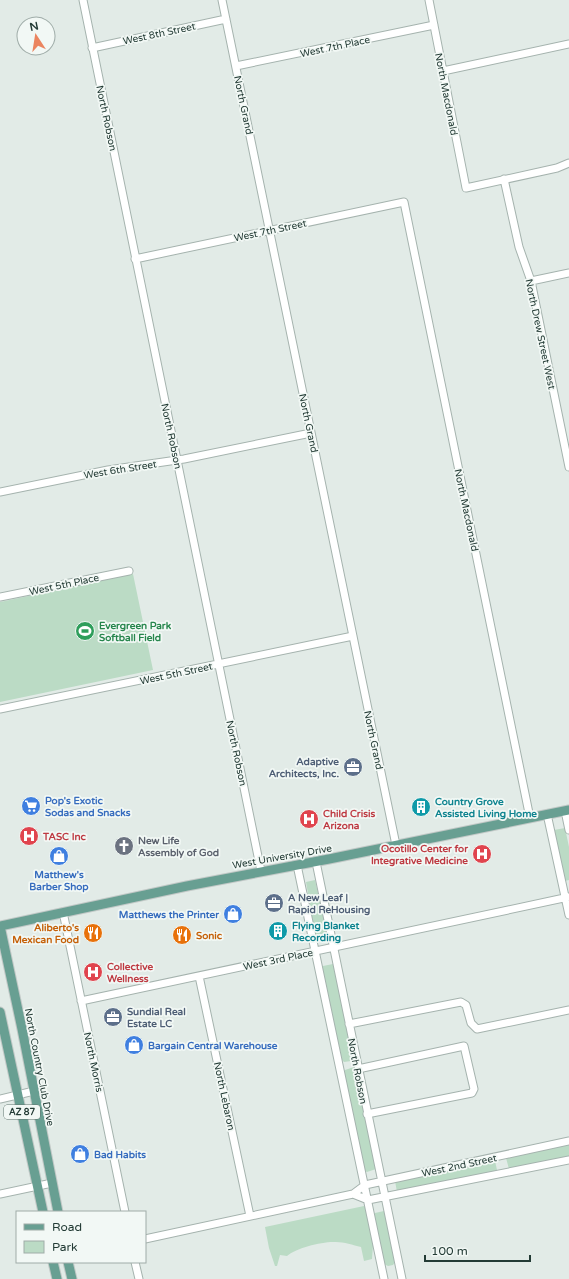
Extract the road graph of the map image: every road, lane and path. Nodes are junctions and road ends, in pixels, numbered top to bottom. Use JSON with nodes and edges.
{"nodes":[{"id":1,"x":83,"y":0,"type":"edge"},
{"id":2,"x":222,"y":0,"type":"edge"},
{"id":3,"x":428,"y":0,"type":"edge"},
{"id":4,"x":226,"y":19,"type":"junction"},
{"id":5,"x":434,"y":25,"type":"junction"},
{"id":6,"x":569,"y":44,"type":"edge"},
{"id":7,"x":92,"y":48,"type":"junction"},
{"id":8,"x":236,"y":66,"type":"junction"},
{"id":9,"x":443,"y":71,"type":"junction"},
{"id":10,"x":569,"y":163,"type":"edge"},
{"id":11,"x":504,"y":179,"type":"junction"},
{"id":12,"x":404,"y":202,"type":"joint"},
{"id":13,"x":270,"y":230,"type":"junction"},
{"id":14,"x":135,"y":259,"type":"junction"},
{"id":15,"x":569,"y":273,"type":"edge"},
{"id":16,"x":531,"y":281,"type":"junction"},
{"id":17,"x":311,"y":433,"type":"junction"},
{"id":18,"x":177,"y":460,"type":"junction"},
{"id":19,"x":569,"y":467,"type":"edge"},
{"id":20,"x":0,"y":492,"type":"edge"},
{"id":21,"x":129,"y":571,"type":"dead end"},
{"id":22,"x":0,"y":597,"type":"edge"},
{"id":23,"x":353,"y":636,"type":"junction"},
{"id":24,"x":218,"y":664,"type":"junction"},
{"id":25,"x":0,"y":709,"type":"edge"},
{"id":26,"x":567,"y":810,"type":"edge"},
{"id":27,"x":547,"y":814,"type":"junction"},
{"id":28,"x":530,"y":818,"type":"junction"},
{"id":29,"x":569,"y":830,"type":"edge"},
{"id":30,"x":396,"y":845,"type":"junction"},
{"id":31,"x":316,"y":862,"type":"junction"},
{"id":32,"x":297,"y":865,"type":"junction"},
{"id":33,"x":261,"y":871,"type":"junction"},
{"id":34,"x":567,"y":898,"type":"edge"},
{"id":35,"x":63,"y":912,"type":"junction"},
{"id":36,"x":569,"y":915,"type":"edge"},
{"id":37,"x":0,"y":926,"type":"edge"},
{"id":38,"x":333,"y":947,"type":"junction"},
{"id":39,"x":316,"y":951,"type":"junction"},
{"id":40,"x":200,"y":976,"type":"junction"},
{"id":41,"x":81,"y":1001,"type":"junction"},
{"id":42,"x":569,"y":1010,"type":"edge"},
{"id":43,"x":0,"y":1012,"type":"edge"},
{"id":44,"x":349,"y":1024,"type":"junction"},
{"id":45,"x":358,"y":1069,"type":"junction"},
{"id":46,"x":34,"y":1092,"type":"junction"},
{"id":47,"x":18,"y":1095,"type":"junction"},
{"id":48,"x":0,"y":1099,"type":"edge"},
{"id":49,"x":367,"y":1114,"type":"junction"},
{"id":50,"x":569,"y":1141,"type":"edge"},
{"id":51,"x":569,"y":1160,"type":"edge"},
{"id":52,"x":381,"y":1181,"type":"junction"},
{"id":53,"x":52,"y":1183,"type":"junction"},
{"id":54,"x":365,"y":1184,"type":"junction"},
{"id":55,"x":38,"y":1186,"type":"junction"},
{"id":56,"x":0,"y":1194,"type":"edge"},
{"id":57,"x":353,"y":1194,"type":"junction"},
{"id":58,"x":384,"y":1197,"type":"junction"},
{"id":59,"x":368,"y":1200,"type":"junction"},
{"id":60,"x":43,"y":1211,"type":"edge"},
{"id":61,"x":58,"y":1211,"type":"edge"},
{"id":62,"x":125,"y":1211,"type":"edge"},
{"id":63,"x":250,"y":1216,"type":"junction"},
{"id":64,"x":146,"y":1239,"type":"edge"},
{"id":65,"x":53,"y":1263,"type":"edge"},
{"id":66,"x":68,"y":1263,"type":"edge"},
{"id":67,"x":136,"y":1263,"type":"edge"},
{"id":68,"x":57,"y":1279,"type":"edge"},
{"id":69,"x":72,"y":1279,"type":"edge"},
{"id":70,"x":139,"y":1279,"type":"edge"},
{"id":71,"x":384,"y":1279,"type":"edge"},
{"id":72,"x":402,"y":1279,"type":"edge"}],
"edges":[{"from":1,"to":7,"type":"street","name":"North Robson"},
{"from":2,"to":4,"type":"street","name":"North Grand"},
{"from":3,"to":5,"type":"street","name":"North Macdonald"},
{"from":4,"to":7,"type":"street","name":"West 8th Street"},
{"from":4,"to":8,"type":"street","name":"North Grand"},
{"from":5,"to":8,"type":"street","name":"West 7th Place"},
{"from":5,"to":9,"type":"street","name":"North Macdonald"},
{"from":6,"to":9,"type":"street"},
{"from":7,"to":14,"type":"street","name":"North Robson"},
{"from":8,"to":13,"type":"street","name":"North Grand"},
{"from":9,"to":11,"type":"street","name":"North Macdonald"},
{"from":10,"to":11,"type":"street"},
{"from":11,"to":16,"type":"street","name":"North Drew Street West"},
{"from":12,"to":13,"type":"street","name":"West 7th Street"},
{"from":12,"to":28,"type":"street","name":"North Macdonald"},
{"from":13,"to":14,"type":"street","name":"West 7th Street"},
{"from":13,"to":17,"type":"street","name":"North Grand"},
{"from":14,"to":18,"type":"street","name":"North Robson"},
{"from":15,"to":16,"type":"street"},
{"from":16,"to":19,"type":"street","name":"North Drew Street West"},
{"from":17,"to":18,"type":"street","name":"West 6th Street"},
{"from":17,"to":23,"type":"street","name":"North Grand"},
{"from":18,"to":20,"type":"street","name":"West 6th Street"},
{"from":18,"to":24,"type":"street","name":"North Robson"},
{"from":21,"to":22,"type":"street","name":"West 5th Place"},
{"from":23,"to":24,"type":"street","name":"West 5th Street"},
{"from":23,"to":30,"type":"street","name":"North Grand"},
{"from":24,"to":25,"type":"street","name":"West 5th Street"},
{"from":24,"to":33,"type":"street","name":"North Robson"},
{"from":26,"to":27,"type":"main road","name":"West University Drive"},
{"from":26,"to":29,"type":"street"},
{"from":27,"to":28,"type":"main road","name":"West University Drive"},
{"from":27,"to":34,"type":"street"},
{"from":28,"to":30,"type":"main road","name":"West University Drive"},
{"from":30,"to":31,"type":"main road","name":"West University Drive"},
{"from":31,"to":32,"type":"main road","name":"West University Drive"},
{"from":31,"to":38,"type":"street","name":"North Robson"},
{"from":32,"to":33,"type":"main road","name":"West University Drive"},
{"from":32,"to":39,"type":"street","name":"North Robson"},
{"from":33,"to":35,"type":"main road","name":"West University Drive"},
{"from":34,"to":36,"type":"street"},
{"from":34,"to":38,"type":"street","name":"West 3rd Place"},
{"from":35,"to":37,"type":"main road","name":"West University Drive"},
{"from":35,"to":41,"type":"street","name":"North Morris"},
{"from":37,"to":46,"type":"main road","name":"North Country Club Drive","number":"AZ 87"},
{"from":38,"to":39,"type":"street","name":"West 3rd Place"},
{"from":38,"to":44,"type":"street","name":"North Robson"},
{"from":39,"to":40,"type":"street","name":"West 3rd Place"},
{"from":39,"to":54,"type":"street","name":"North Robson"},
{"from":40,"to":41,"type":"street","name":"West 3rd Place"},
{"from":40,"to":63,"type":"street","name":"North Lebaron"},
{"from":41,"to":62,"type":"street","name":"North Morris"},
{"from":42,"to":44,"type":"street"},
{"from":43,"to":47,"type":"main road","number":"AZ 87"},
{"from":44,"to":45,"type":"street","name":"North Robson"},
{"from":45,"to":49,"type":"street","name":"North Robson"},
{"from":45,"to":49,"type":"street"},
{"from":46,"to":47,"type":"street"},
{"from":46,"to":53,"type":"main road","name":"North Country Club Drive","number":"AZ 87"},
{"from":47,"to":48,"type":"street"},
{"from":47,"to":55,"type":"main road","number":"AZ 87"},
{"from":49,"to":52,"type":"street","name":"North Robson"},
{"from":50,"to":52,"type":"street","name":"West 2nd Street"},
{"from":51,"to":58,"type":"street","name":"West 2nd Street"},
{"from":52,"to":54,"type":"street","name":"West 2nd Street"},
{"from":52,"to":58,"type":"street","name":"North Robson"},
{"from":53,"to":55,"type":"street"},
{"from":53,"to":61,"type":"main road","name":"North Country Club Drive","number":"AZ 87"},
{"from":54,"to":57,"type":"street","name":"West 2nd Street"},
{"from":54,"to":59,"type":"street","name":"North Robson"},
{"from":55,"to":56,"type":"street"},
{"from":55,"to":60,"type":"main road","number":"AZ 87"},
{"from":57,"to":59,"type":"street"},
{"from":57,"to":63,"type":"street","name":"West 2nd Street"},
{"from":58,"to":59,"type":"street","name":"West 2nd Street"},
{"from":58,"to":72,"type":"street","name":"North Robson"},
{"from":59,"to":71,"type":"street","name":"North Robson"},
{"from":63,"to":64,"type":"street","name":"West 2nd Street"},
{"from":65,"to":68,"type":"main road"},
{"from":66,"to":69,"type":"main road"},
{"from":67,"to":70,"type":"street"}]}
